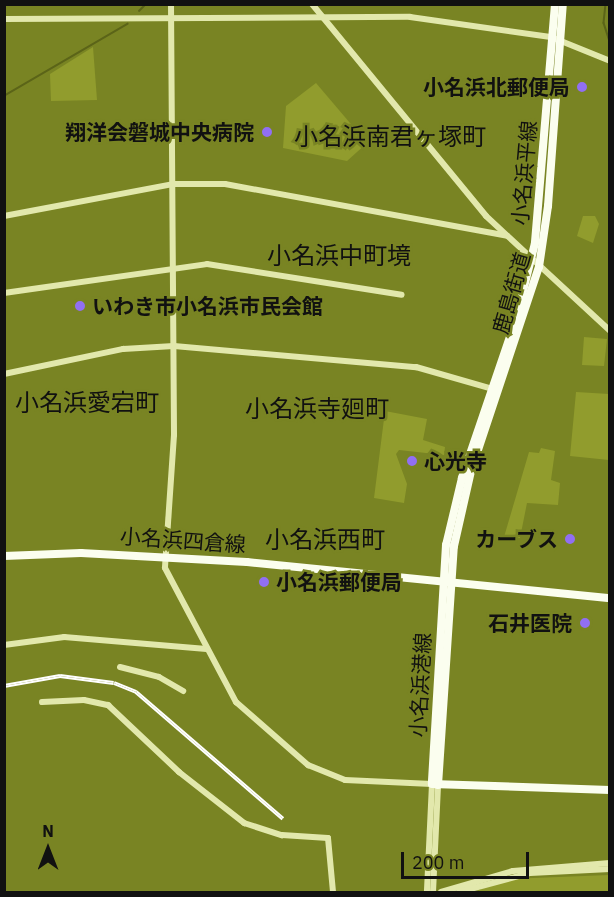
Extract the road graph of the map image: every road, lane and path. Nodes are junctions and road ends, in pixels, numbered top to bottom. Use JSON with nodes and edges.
{"nodes":[{"id":1,"x":171,"y":4,"type":"edge"},
{"id":2,"x":312,"y":4,"type":"edge"},
{"id":3,"x":555,"y":4,"type":"edge"},
{"id":4,"x":563,"y":4,"type":"edge"},
{"id":5,"x":321,"y":16,"type":"junction"},
{"id":6,"x":171,"y":17,"type":"junction"},
{"id":7,"x":4,"y":19,"type":"edge"},
{"id":8,"x":555,"y":38,"type":"junction"},
{"id":9,"x":609,"y":61,"type":"edge"},
{"id":10,"x":174,"y":184,"type":"junction"},
{"id":11,"x":4,"y":216,"type":"edge"},
{"id":12,"x":507,"y":236,"type":"junction"},
{"id":13,"x":532,"y":261,"type":"junction"},
{"id":14,"x":174,"y":267,"type":"junction"},
{"id":15,"x":539,"y":267,"type":"junction"},
{"id":16,"x":4,"y":293,"type":"edge"},
{"id":17,"x":402,"y":295,"type":"dead end"},
{"id":18,"x":609,"y":331,"type":"edge"},
{"id":19,"x":174,"y":346,"type":"junction"},
{"id":20,"x":4,"y":374,"type":"edge"},
{"id":21,"x":496,"y":390,"type":"junction"},
{"id":22,"x":4,"y":556,"type":"edge"},
{"id":23,"x":167,"y":559,"type":"junction"},
{"id":24,"x":447,"y":583,"type":"junction"},
{"id":25,"x":609,"y":598,"type":"edge"},
{"id":26,"x":4,"y":645,"type":"edge"},
{"id":27,"x":206,"y":649,"type":"junction"},
{"id":28,"x":120,"y":667,"type":"dead end"},
{"id":29,"x":183,"y":691,"type":"dead end"},
{"id":30,"x":42,"y":702,"type":"dead end"},
{"id":31,"x":435,"y":784,"type":"junction"},
{"id":32,"x":609,"y":790,"type":"edge"},
{"id":33,"x":609,"y":863,"type":"edge"},
{"id":34,"x":609,"y":869,"type":"edge"},
{"id":35,"x":333,"y":892,"type":"edge"},
{"id":36,"x":427,"y":892,"type":"edge"},
{"id":37,"x":433,"y":892,"type":"edge"},
{"id":38,"x":441,"y":892,"type":"edge"},
{"id":39,"x":459,"y":892,"type":"edge"}],
"edges":[{"from":1,"to":6,"type":"street"},
{"from":2,"to":5,"type":"street"},
{"from":3,"to":8,"type":"main road","name":"小名浜平線"},
{"from":4,"to":8,"type":"main road","name":"鹿島街道"},
{"from":5,"to":6,"type":"street"},
{"from":5,"to":8,"type":"street"},
{"from":5,"to":12,"type":"street"},
{"from":6,"to":7,"type":"street"},
{"from":6,"to":10,"type":"street"},
{"from":8,"to":9,"type":"street"},
{"from":8,"to":13,"type":"main road","name":"小名浜平線"},
{"from":8,"to":15,"type":"main road","name":"鹿島街道"},
{"from":10,"to":11,"type":"street"},
{"from":10,"to":12,"type":"street"},
{"from":10,"to":14,"type":"street"},
{"from":12,"to":13,"type":"street"},
{"from":13,"to":15,"type":"street"},
{"from":13,"to":21,"type":"main road","name":"小名浜平線"},
{"from":14,"to":16,"type":"street"},
{"from":14,"to":17,"type":"street"},
{"from":14,"to":19,"type":"street"},
{"from":15,"to":18,"type":"street"},
{"from":15,"to":21,"type":"main road","name":"鹿島街道"},
{"from":19,"to":20,"type":"street"},
{"from":19,"to":21,"type":"street"},
{"from":19,"to":23,"type":"street"},
{"from":21,"to":24,"type":"main road","name":"鹿島街道"},
{"from":22,"to":23,"type":"main road","name":"小名浜四倉線"},
{"from":23,"to":24,"type":"main road","name":"小名浜四倉線"},
{"from":23,"to":27,"type":"street"},
{"from":24,"to":25,"type":"main road","name":"小名浜四倉線"},
{"from":24,"to":31,"type":"main road","name":"小名浜港線"},
{"from":26,"to":27,"type":"street"},
{"from":27,"to":31,"type":"street"},
{"from":28,"to":29,"type":"street"},
{"from":30,"to":35,"type":"street"},
{"from":31,"to":32,"type":"main road"},
{"from":31,"to":36,"type":"street"},
{"from":31,"to":37,"type":"street"},
{"from":33,"to":38,"type":"street"},
{"from":34,"to":39,"type":"street"}]}
